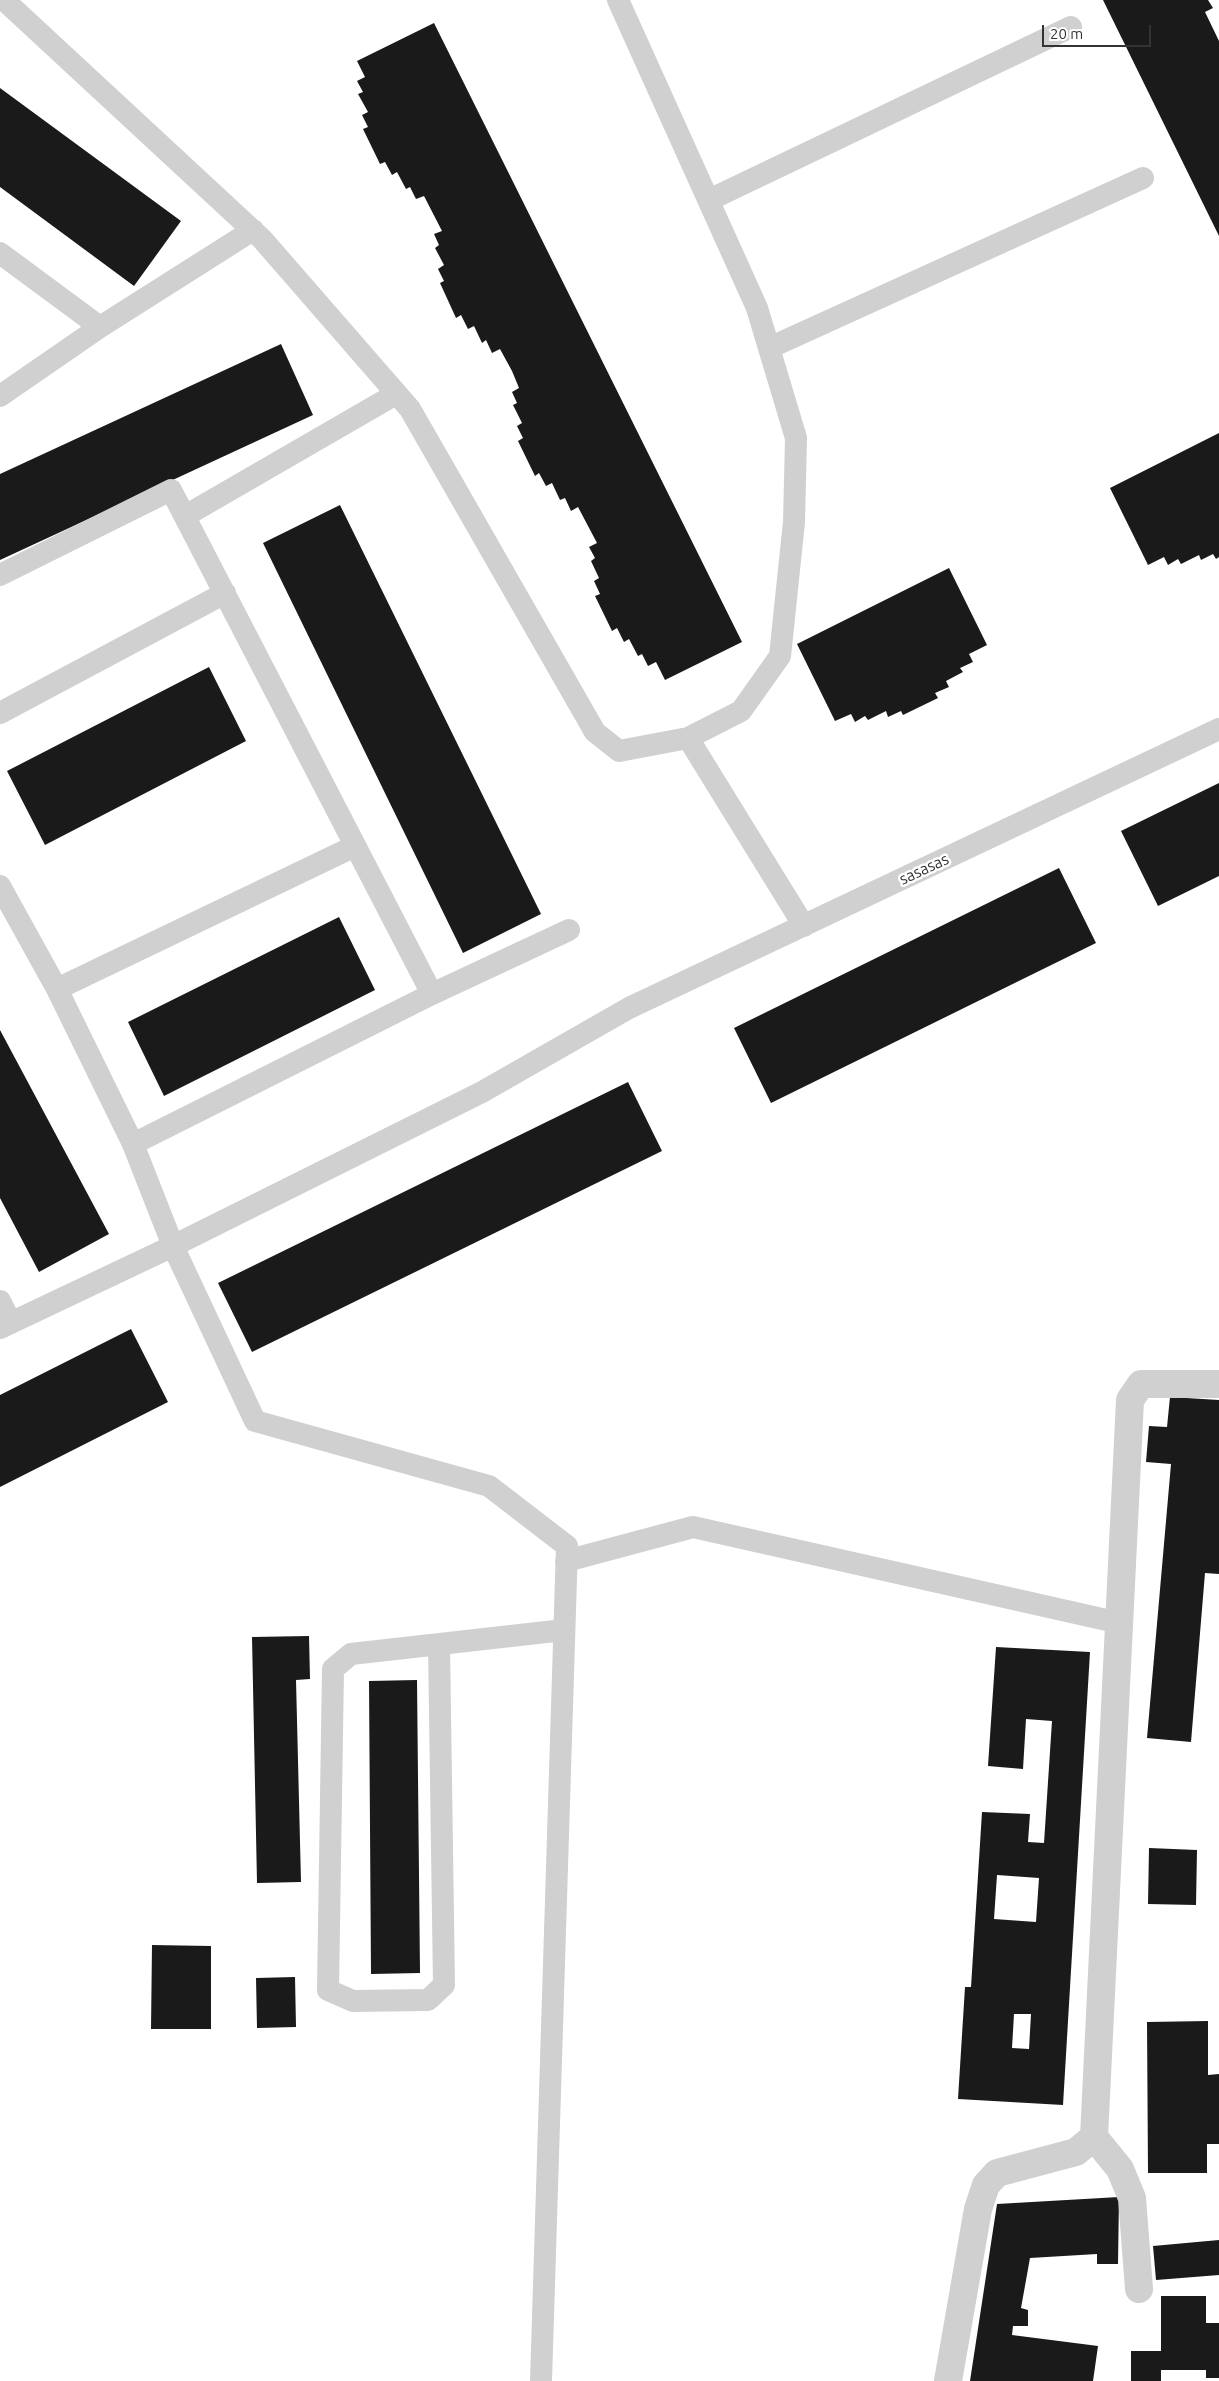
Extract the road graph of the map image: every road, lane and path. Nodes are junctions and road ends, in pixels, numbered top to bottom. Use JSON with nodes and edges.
{"nodes":[{"id":1,"x":4,"y":0,"type":"edge"},
{"id":2,"x":618,"y":0,"type":"edge"},
{"id":3,"x":1071,"y":26,"type":"dead end"},
{"id":4,"x":1143,"y":178,"type":"dead end"},
{"id":5,"x":709,"y":200,"type":"junction"},
{"id":6,"x":252,"y":230,"type":"junction"},
{"id":7,"x":0,"y":252,"type":"edge"},
{"id":8,"x":100,"y":327,"type":"junction"},
{"id":9,"x":769,"y":348,"type":"junction"},
{"id":10,"x":396,"y":394,"type":"junction"},
{"id":11,"x":0,"y":396,"type":"edge"},
{"id":12,"x":185,"y":516,"type":"junction"},
{"id":13,"x":0,"y":575,"type":"edge"},
{"id":14,"x":225,"y":593,"type":"junction"},
{"id":15,"x":0,"y":713,"type":"edge"},
{"id":16,"x":1219,"y":729,"type":"edge"},
{"id":17,"x":688,"y":738,"type":"junction"},
{"id":18,"x":355,"y":846,"type":"junction"},
{"id":19,"x":0,"y":886,"type":"edge"},
{"id":20,"x":804,"y":926,"type":"junction"},
{"id":21,"x":568,"y":930,"type":"dead end"},
{"id":22,"x":57,"y":989,"type":"junction"},
{"id":23,"x":432,"y":994,"type":"junction"},
{"id":24,"x":133,"y":1144,"type":"junction"},
{"id":25,"x":173,"y":1246,"type":"junction"},
{"id":26,"x":0,"y":1301,"type":"edge"},
{"id":27,"x":6,"y":1326,"type":"edge"},
{"id":28,"x":1219,"y":1384,"type":"edge"},
{"id":29,"x":566,"y":1561,"type":"junction"},
{"id":30,"x":1120,"y":1622,"type":"junction"},
{"id":31,"x":564,"y":1630,"type":"junction"},
{"id":32,"x":440,"y":1644,"type":"junction"},
{"id":33,"x":1094,"y":2137,"type":"junction"},
{"id":34,"x":1139,"y":2289,"type":"dead end"},
{"id":35,"x":541,"y":2381,"type":"edge"},
{"id":36,"x":948,"y":2381,"type":"edge"}],
"edges":[{"from":1,"to":6,"type":"lane"},
{"from":2,"to":5,"type":"lane"},
{"from":3,"to":5,"type":"lane"},
{"from":4,"to":9,"type":"lane"},
{"from":5,"to":9,"type":"lane"},
{"from":6,"to":8,"type":"lane"},
{"from":6,"to":10,"type":"lane"},
{"from":7,"to":8,"type":"lane"},
{"from":8,"to":11,"type":"lane"},
{"from":9,"to":17,"type":"lane"},
{"from":10,"to":12,"type":"lane"},
{"from":10,"to":17,"type":"lane"},
{"from":12,"to":13,"type":"lane"},
{"from":12,"to":14,"type":"lane"},
{"from":14,"to":15,"type":"lane"},
{"from":14,"to":18,"type":"lane"},
{"from":16,"to":20,"type":"lane","name":"sasasas"},
{"from":17,"to":20,"type":"lane"},
{"from":18,"to":22,"type":"lane"},
{"from":18,"to":23,"type":"lane"},
{"from":19,"to":22,"type":"lane"},
{"from":20,"to":25,"type":"lane","name":"sasasas"},
{"from":21,"to":23,"type":"lane"},
{"from":22,"to":24,"type":"lane"},
{"from":23,"to":24,"type":"lane"},
{"from":24,"to":25,"type":"lane"},
{"from":25,"to":27,"type":"lane","name":"sasasas"},
{"from":25,"to":29,"type":"lane"},
{"from":26,"to":27,"type":"lane"},
{"from":28,"to":30,"type":"street"},
{"from":29,"to":30,"type":"lane"},
{"from":29,"to":31,"type":"lane"},
{"from":30,"to":33,"type":"street"},
{"from":31,"to":32,"type":"lane"},
{"from":31,"to":35,"type":"lane"},
{"from":32,"to":32,"type":"lane"},
{"from":33,"to":34,"type":"street"},
{"from":33,"to":36,"type":"street"}]}
